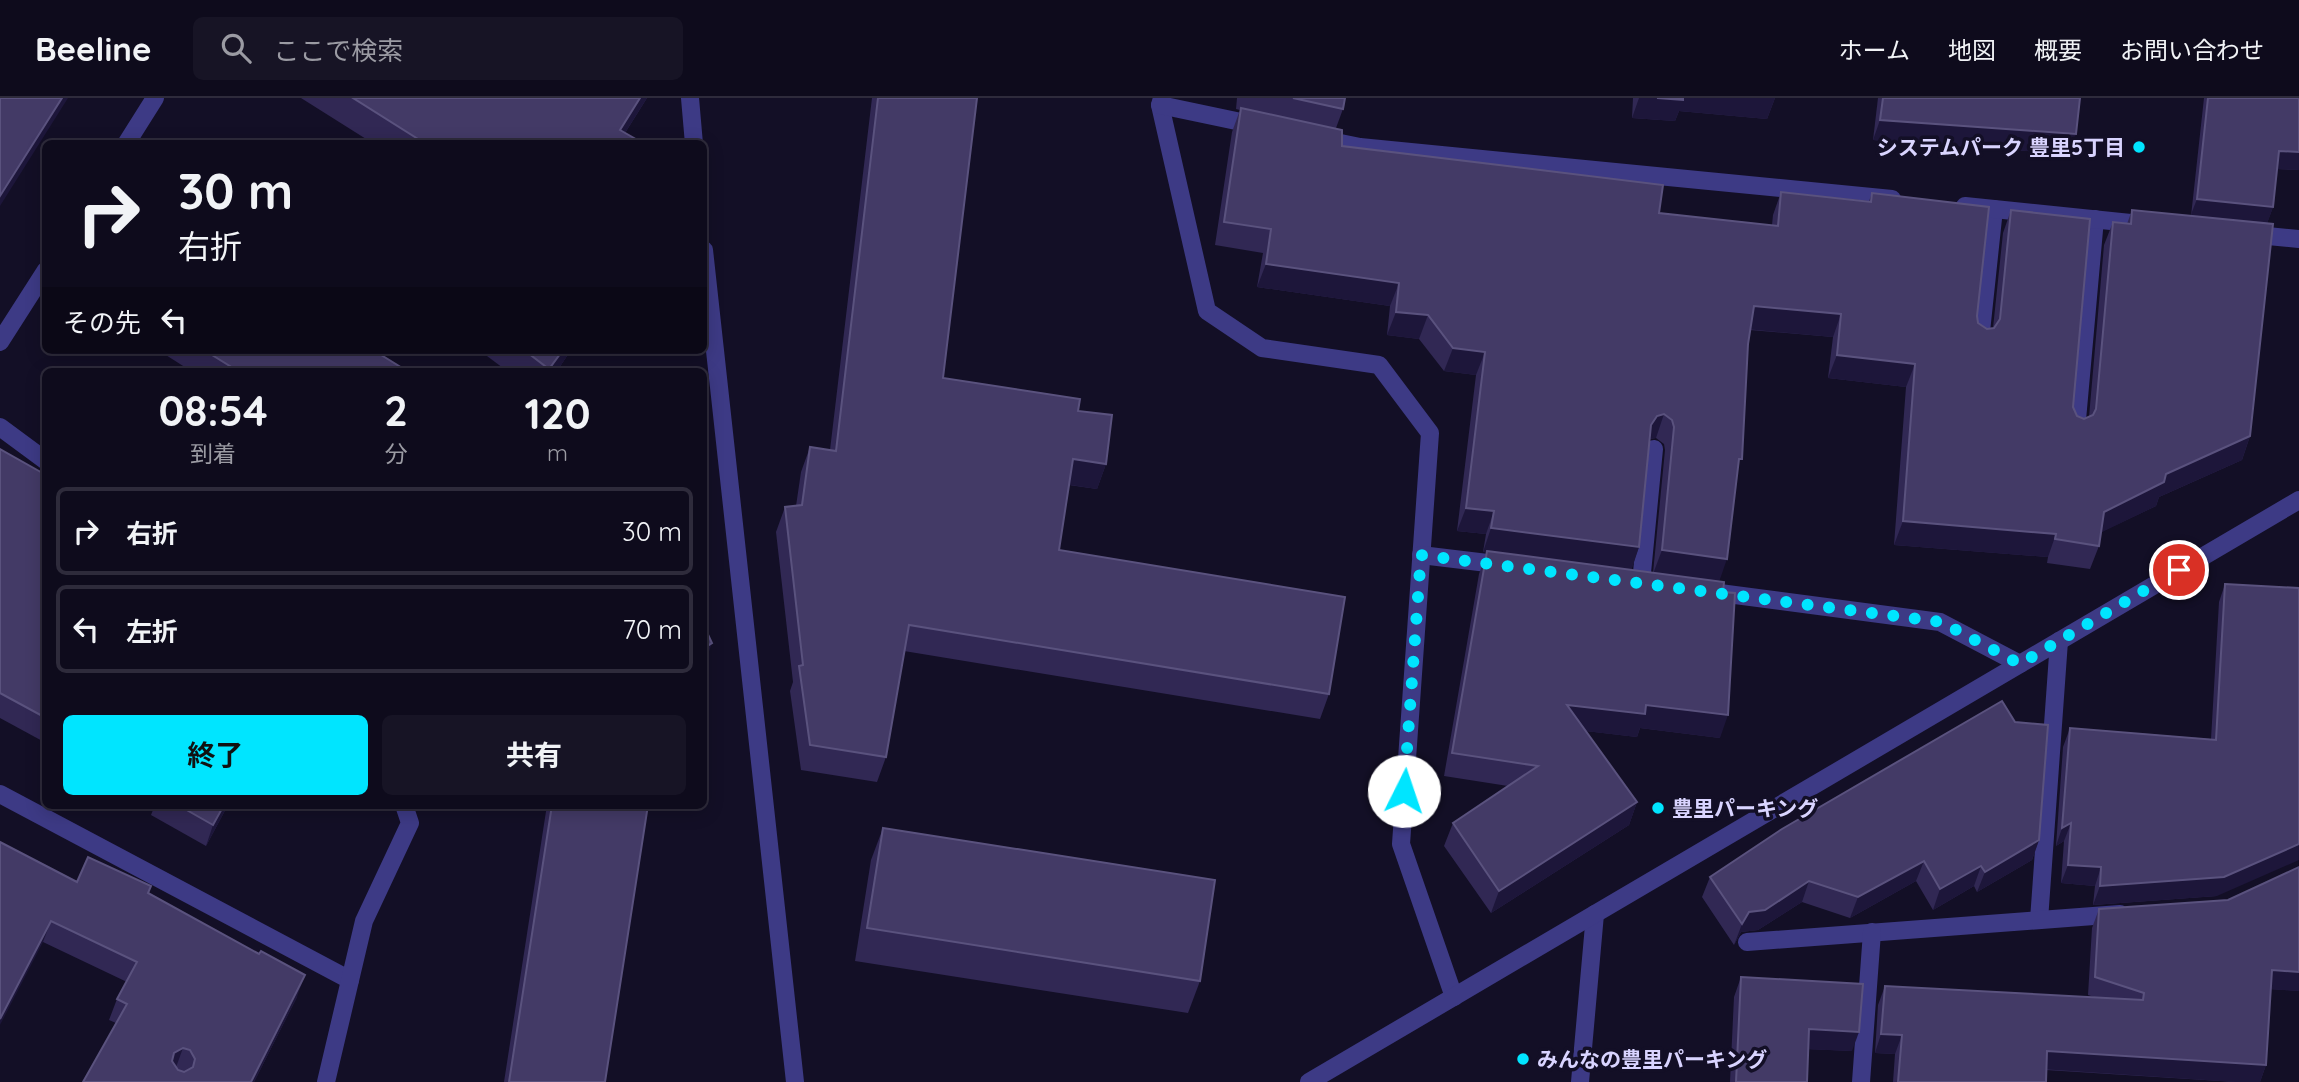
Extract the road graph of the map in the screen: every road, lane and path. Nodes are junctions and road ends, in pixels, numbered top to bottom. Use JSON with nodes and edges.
{"nodes":[{"id":1,"x":155,"y":98,"type":"edge"},
{"id":2,"x":690,"y":98,"type":"edge"},
{"id":3,"x":1161,"y":102,"type":"edge"},
{"id":4,"x":1283,"y":131,"type":"edge"},
{"id":5,"x":1309,"y":136,"type":"edge"},
{"id":6,"x":129,"y":140,"type":"edge"},
{"id":7,"x":694,"y":140,"type":"edge"},
{"id":8,"x":1914,"y":201,"type":"edge"},
{"id":9,"x":1941,"y":204,"type":"edge"},
{"id":10,"x":1994,"y":209,"type":"junction"},
{"id":11,"x":2095,"y":219,"type":"junction"},
{"id":12,"x":2163,"y":226,"type":"edge"},
{"id":13,"x":2231,"y":232,"type":"edge"},
{"id":14,"x":2299,"y":239,"type":"edge"},
{"id":15,"x":42,"y":276,"type":"edge"},
{"id":16,"x":707,"y":277,"type":"edge"},
{"id":17,"x":1980,"y":341,"type":"edge"},
{"id":18,"x":0,"y":342,"type":"edge"},
{"id":19,"x":0,"y":427,"type":"edge"},
{"id":20,"x":2076,"y":431,"type":"edge"},
{"id":21,"x":1654,"y":449,"type":"edge"},
{"id":22,"x":42,"y":458,"type":"edge"},
{"id":23,"x":2299,"y":500,"type":"edge"},
{"id":24,"x":1421,"y":555,"type":"junction"},
{"id":25,"x":1524,"y":568,"type":"edge"},
{"id":26,"x":1641,"y":583,"type":"edge"},
{"id":27,"x":1695,"y":590,"type":"edge"},
{"id":28,"x":2059,"y":641,"type":"junction"},
{"id":29,"x":2020,"y":664,"type":"junction"},
{"id":30,"x":0,"y":794,"type":"edge"},
{"id":31,"x":405,"y":809,"type":"edge"},
{"id":32,"x":2138,"y":913,"type":"edge"},
{"id":33,"x":1595,"y":914,"type":"junction"},
{"id":34,"x":2039,"y":920,"type":"junction"},
{"id":35,"x":1872,"y":932,"type":"junction"},
{"id":36,"x":1747,"y":942,"type":"edge"},
{"id":37,"x":350,"y":980,"type":"junction"},
{"id":38,"x":1454,"y":997,"type":"junction"},
{"id":39,"x":326,"y":1082,"type":"edge"},
{"id":40,"x":795,"y":1082,"type":"edge"},
{"id":41,"x":1308,"y":1082,"type":"edge"},
{"id":42,"x":1580,"y":1082,"type":"edge"},
{"id":43,"x":1861,"y":1082,"type":"edge"}],
"edges":[{"from":1,"to":6,"type":"street"},
{"from":2,"to":7,"type":"street"},
{"from":3,"to":4,"type":"street"},
{"from":3,"to":24,"type":"street"},
{"from":5,"to":8,"type":"street"},
{"from":9,"to":10,"type":"street"},
{"from":10,"to":11,"type":"street"},
{"from":10,"to":17,"type":"street"},
{"from":11,"to":12,"type":"street"},
{"from":11,"to":20,"type":"street"},
{"from":13,"to":14,"type":"street"},
{"from":15,"to":18,"type":"street"},
{"from":16,"to":40,"type":"street"},
{"from":19,"to":22,"type":"street"},
{"from":21,"to":26,"type":"street"},
{"from":23,"to":28,"type":"street"},
{"from":24,"to":25,"type":"street"},
{"from":24,"to":38,"type":"street"},
{"from":27,"to":29,"type":"street"},
{"from":28,"to":29,"type":"street"},
{"from":28,"to":34,"type":"street"},
{"from":29,"to":33,"type":"street"},
{"from":30,"to":37,"type":"street"},
{"from":31,"to":37,"type":"street"},
{"from":32,"to":34,"type":"street"},
{"from":33,"to":38,"type":"street"},
{"from":33,"to":42,"type":"street"},
{"from":34,"to":35,"type":"street"},
{"from":35,"to":36,"type":"street"},
{"from":35,"to":43,"type":"street"},
{"from":37,"to":39,"type":"street"},
{"from":38,"to":41,"type":"street"}]}
